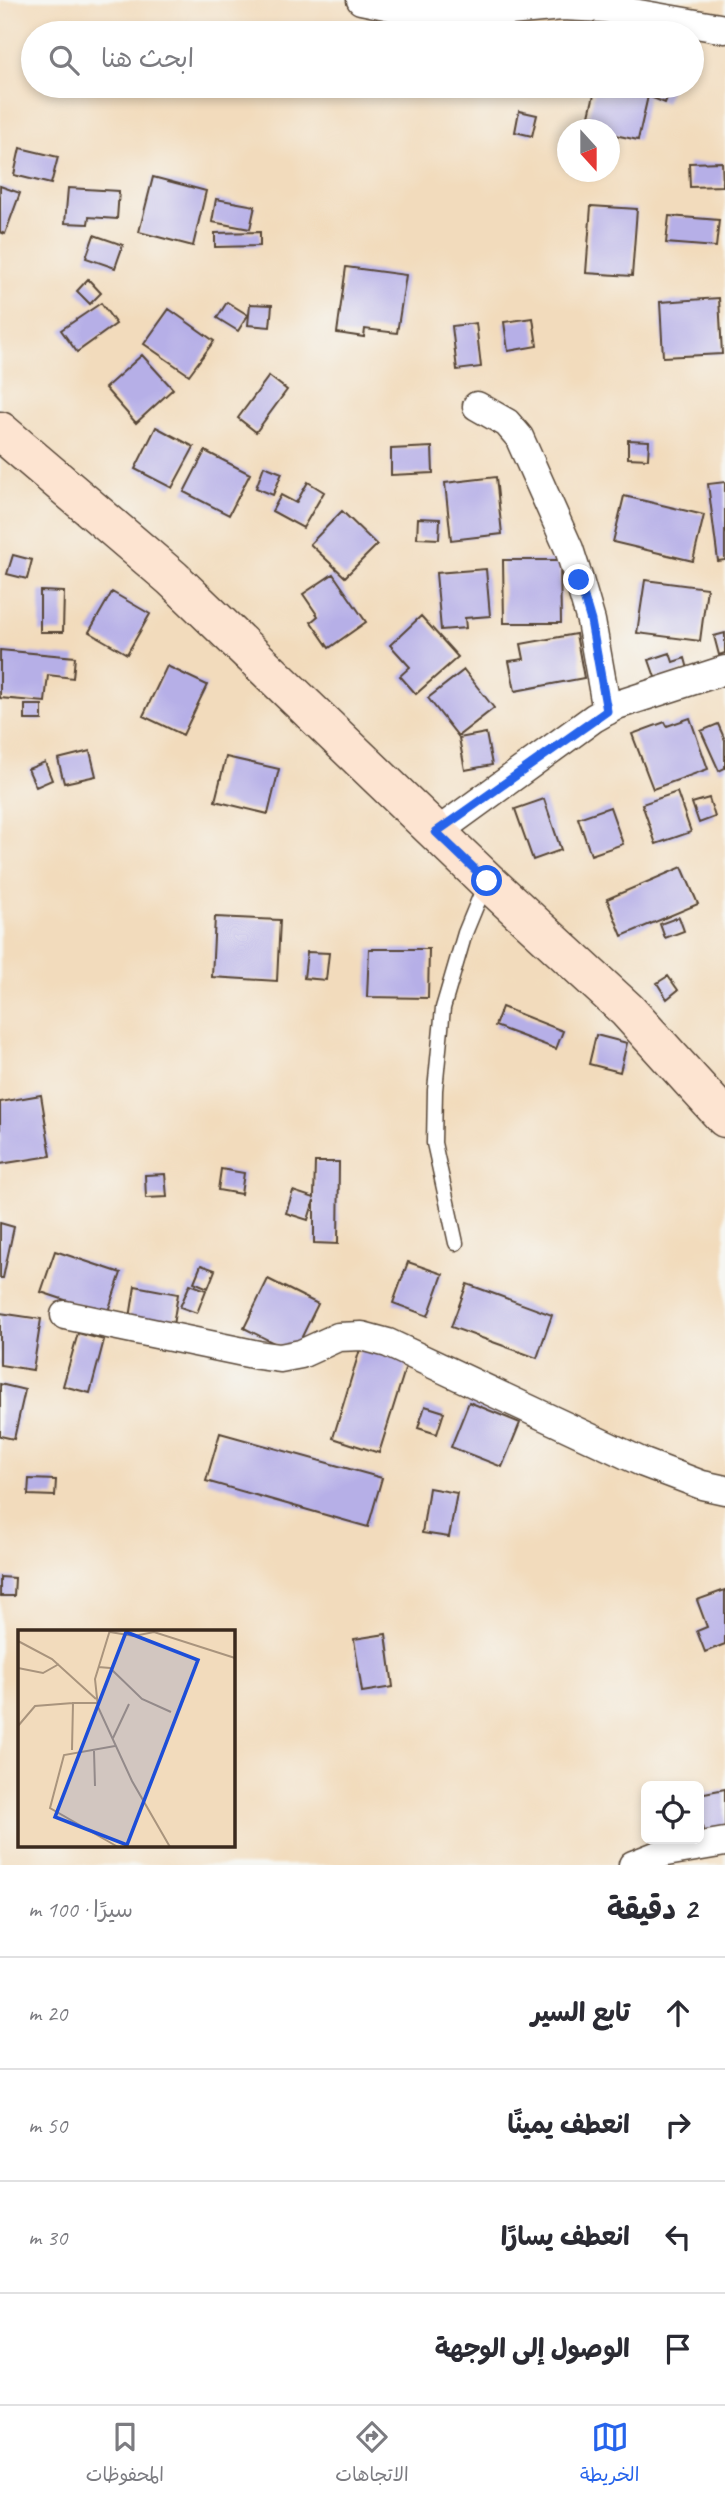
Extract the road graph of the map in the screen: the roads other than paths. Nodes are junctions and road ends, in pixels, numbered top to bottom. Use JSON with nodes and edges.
{"nodes":[{"id":1,"x":361,"y":0,"type":"edge"},
{"id":2,"x":679,"y":21,"type":"edge"},
{"id":3,"x":704,"y":25,"type":"edge"},
{"id":4,"x":725,"y":29,"type":"edge"},
{"id":5,"x":477,"y":406,"type":"dead end"},
{"id":6,"x":0,"y":431,"type":"edge"},
{"id":7,"x":725,"y":670,"type":"edge"},
{"id":8,"x":607,"y":711,"type":"junction"},
{"id":9,"x":436,"y":832,"type":"junction"},
{"id":10,"x":487,"y":881,"type":"junction"},
{"id":11,"x":725,"y":1118,"type":"edge"},
{"id":12,"x":456,"y":1242,"type":"dead end"},
{"id":13,"x":65,"y":1315,"type":"dead end"},
{"id":14,"x":725,"y":1490,"type":"edge"},
{"id":15,"x":725,"y":1842,"type":"edge"},
{"id":16,"x":633,"y":1865,"type":"edge"}],
"edges":[{"from":1,"to":2,"type":"street"},
{"from":3,"to":4,"type":"street"},
{"from":5,"to":8,"type":"street"},
{"from":6,"to":9,"type":"main road"},
{"from":7,"to":8,"type":"street"},
{"from":8,"to":9,"type":"street"},
{"from":9,"to":10,"type":"main road"},
{"from":10,"to":11,"type":"main road"},
{"from":10,"to":12,"type":"lane"},
{"from":13,"to":14,"type":"street"},
{"from":15,"to":16,"type":"street"}]}
